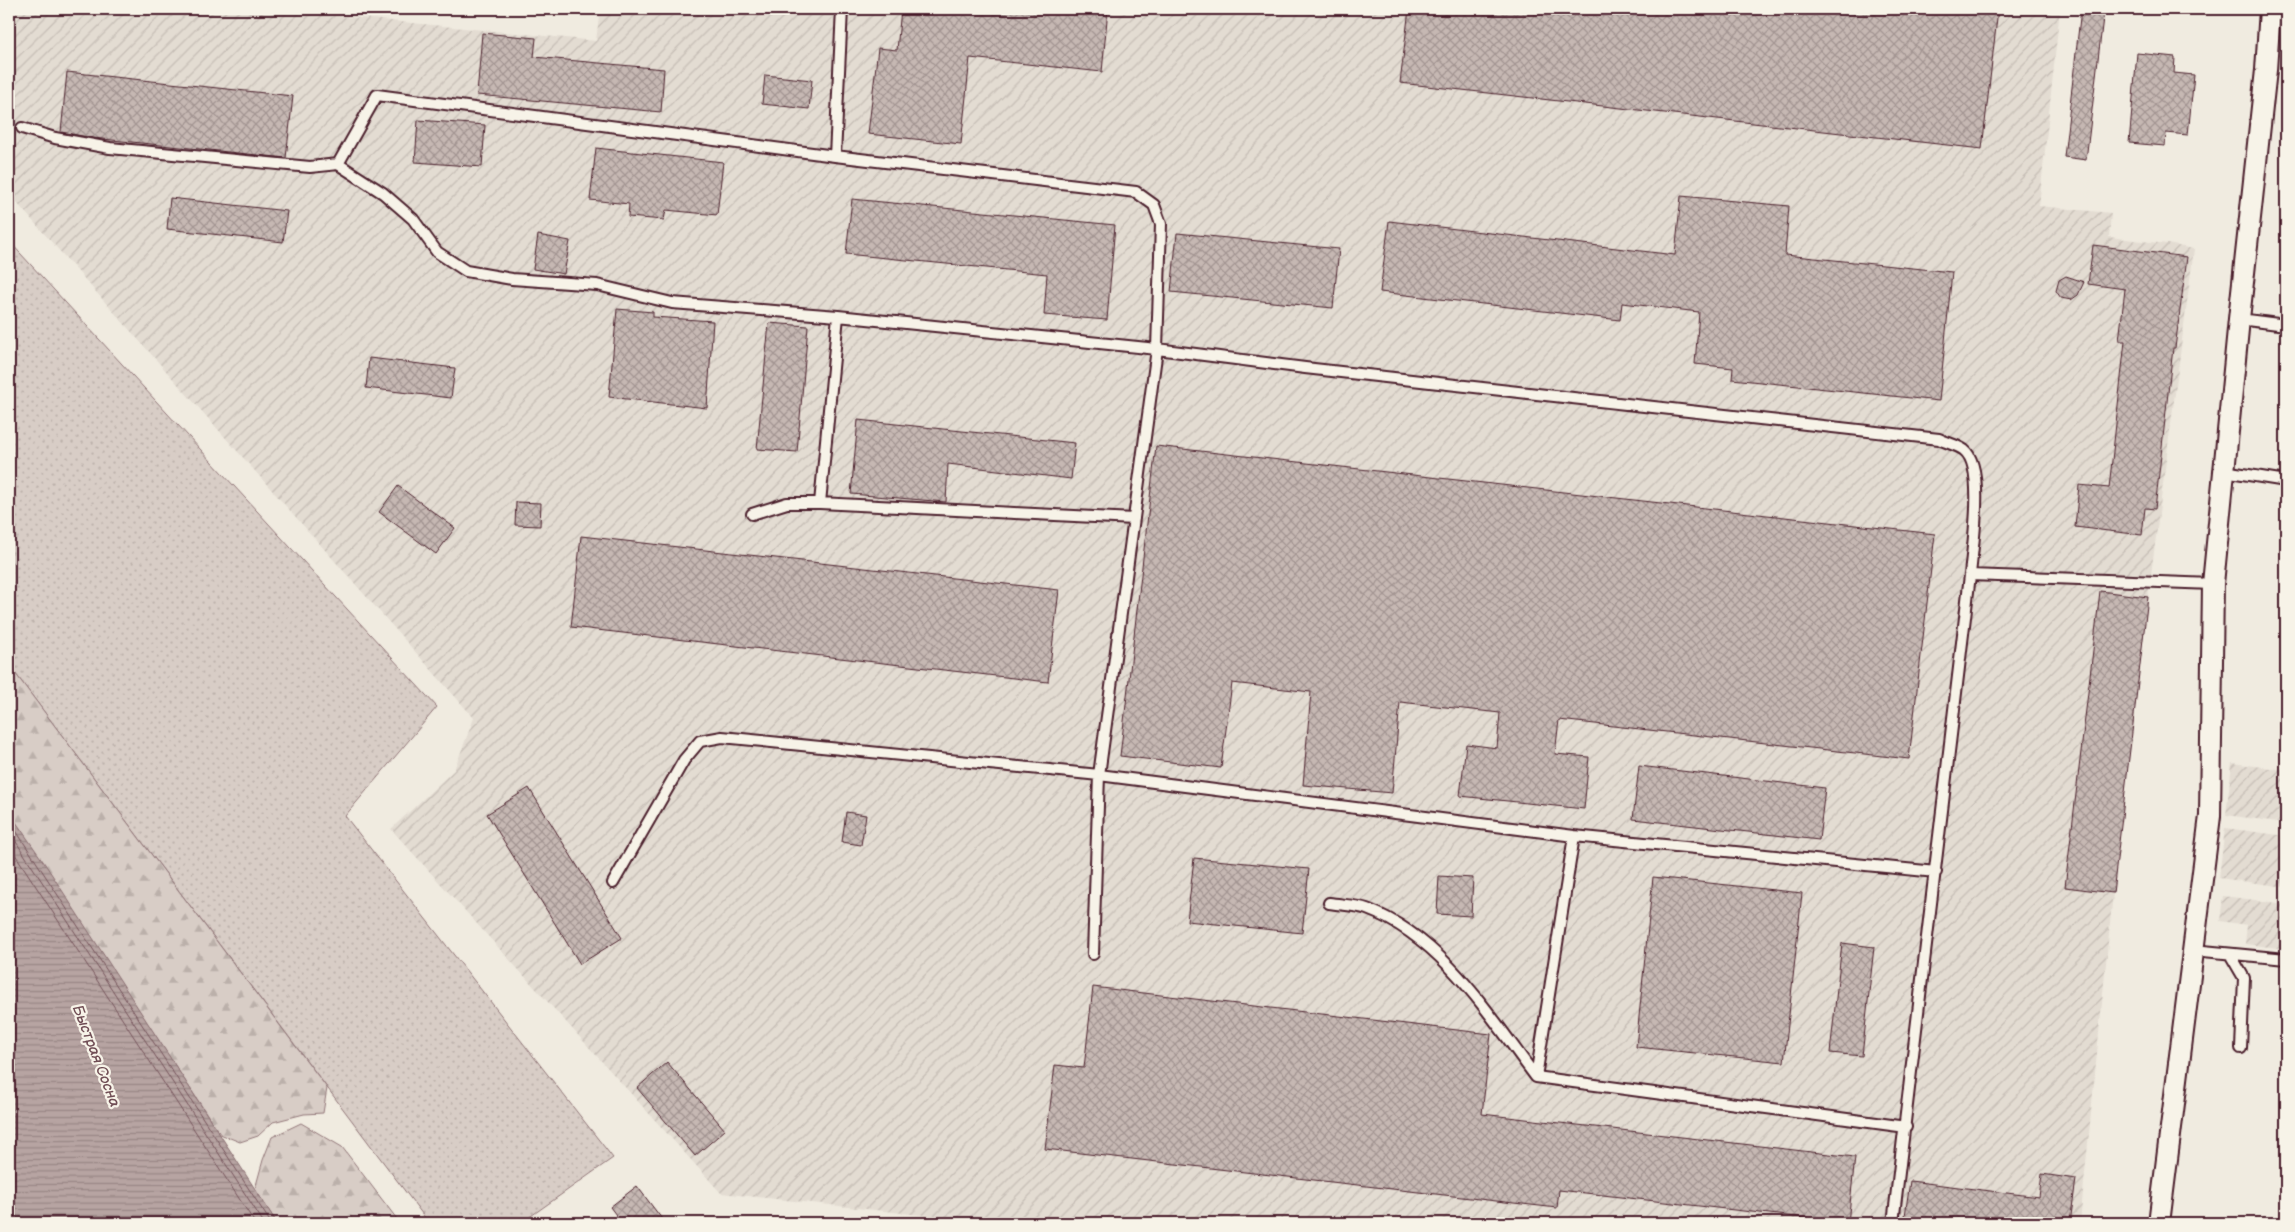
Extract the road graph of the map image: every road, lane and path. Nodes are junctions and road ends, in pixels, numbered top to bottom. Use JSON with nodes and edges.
{"nodes":[{"id":1,"x":842,"y":9,"type":"edge"},
{"id":2,"x":2270,"y":9,"type":"edge"},
{"id":3,"x":22,"y":128,"type":"dead end"},
{"id":4,"x":835,"y":156,"type":"junction"},
{"id":5,"x":338,"y":164,"type":"junction"},
{"id":6,"x":838,"y":316,"type":"junction"},
{"id":7,"x":2238,"y":319,"type":"junction"},
{"id":8,"x":2286,"y":325,"type":"edge"},
{"id":9,"x":1157,"y":349,"type":"junction"},
{"id":10,"x":2224,"y":471,"type":"junction"},
{"id":11,"x":2286,"y":482,"type":"edge"},
{"id":12,"x":820,"y":503,"type":"junction"},
{"id":13,"x":752,"y":514,"type":"dead end"},
{"id":14,"x":1134,"y":520,"type":"junction"},
{"id":15,"x":1970,"y":575,"type":"junction"},
{"id":16,"x":2213,"y":584,"type":"junction"},
{"id":17,"x":1099,"y":775,"type":"junction"},
{"id":18,"x":1574,"y":836,"type":"junction"},
{"id":19,"x":1936,"y":872,"type":"junction"},
{"id":20,"x":612,"y":883,"type":"dead end"},
{"id":21,"x":1329,"y":903,"type":"dead end"},
{"id":22,"x":2193,"y":950,"type":"junction"},
{"id":23,"x":1092,"y":954,"type":"dead end"},
{"id":24,"x":2230,"y":954,"type":"junction"},
{"id":25,"x":2286,"y":959,"type":"edge"},
{"id":26,"x":2241,"y":1048,"type":"dead end"},
{"id":27,"x":1536,"y":1077,"type":"junction"},
{"id":28,"x":1906,"y":1127,"type":"junction"},
{"id":29,"x":1893,"y":1223,"type":"edge"},
{"id":30,"x":2159,"y":1223,"type":"edge"}],
"edges":[{"from":1,"to":4,"type":"lane"},
{"from":2,"to":7,"type":"street"},
{"from":3,"to":5,"type":"lane"},
{"from":4,"to":5,"type":"lane"},
{"from":4,"to":9,"type":"lane"},
{"from":5,"to":6,"type":"lane"},
{"from":6,"to":9,"type":"lane"},
{"from":6,"to":12,"type":"lane"},
{"from":7,"to":8,"type":"lane"},
{"from":7,"to":10,"type":"street"},
{"from":9,"to":14,"type":"lane"},
{"from":9,"to":15,"type":"lane"},
{"from":10,"to":11,"type":"lane"},
{"from":10,"to":16,"type":"street"},
{"from":12,"to":13,"type":"lane"},
{"from":12,"to":14,"type":"lane"},
{"from":14,"to":17,"type":"lane"},
{"from":15,"to":16,"type":"lane"},
{"from":15,"to":19,"type":"lane"},
{"from":16,"to":22,"type":"street"},
{"from":17,"to":18,"type":"lane"},
{"from":17,"to":20,"type":"lane"},
{"from":17,"to":23,"type":"lane"},
{"from":18,"to":19,"type":"lane"},
{"from":18,"to":27,"type":"lane"},
{"from":19,"to":28,"type":"lane"},
{"from":21,"to":27,"type":"lane"},
{"from":22,"to":24,"type":"lane"},
{"from":22,"to":30,"type":"street"},
{"from":24,"to":25,"type":"lane"},
{"from":24,"to":26,"type":"lane"},
{"from":27,"to":28,"type":"lane"},
{"from":28,"to":29,"type":"lane"}]}
